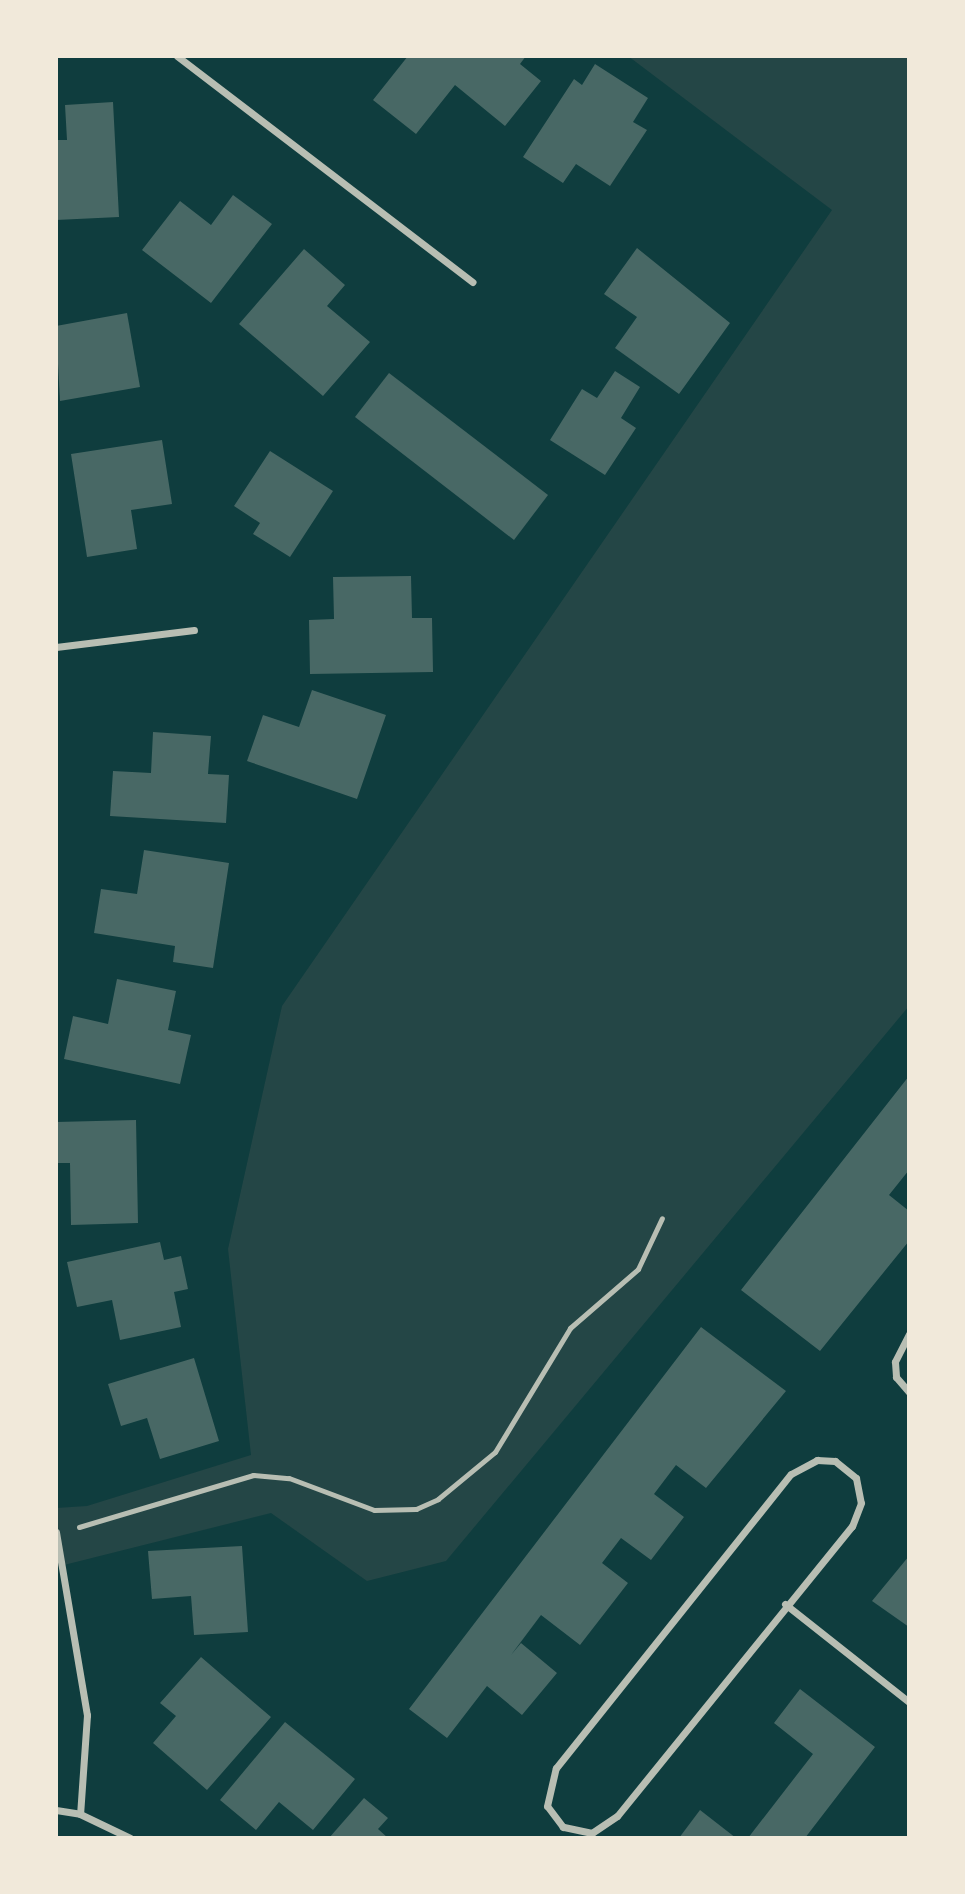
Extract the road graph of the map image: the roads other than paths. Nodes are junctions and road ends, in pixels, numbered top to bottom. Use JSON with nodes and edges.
{"nodes":[{"id":1,"x":177,"y":56,"type":"edge"},
{"id":2,"x":473,"y":282,"type":"dead end"},
{"id":3,"x":194,"y":630,"type":"dead end"},
{"id":4,"x":56,"y":647,"type":"edge"},
{"id":5,"x":662,"y":1218,"type":"dead end"},
{"id":6,"x":909,"y":1334,"type":"edge"},
{"id":7,"x":909,"y":1392,"type":"edge"},
{"id":8,"x":79,"y":1527,"type":"dead end"},
{"id":9,"x":56,"y":1532,"type":"edge"},
{"id":10,"x":785,"y":1604,"type":"junction"},
{"id":11,"x":909,"y":1702,"type":"edge"},
{"id":12,"x":56,"y":1810,"type":"edge"},
{"id":13,"x":80,"y":1814,"type":"junction"},
{"id":14,"x":130,"y":1838,"type":"edge"}],
"edges":[{"from":1,"to":2,"type":"street"},
{"from":3,"to":4,"type":"street"},
{"from":5,"to":8,"type":"lane"},
{"from":6,"to":7,"type":"street"},
{"from":9,"to":13,"type":"street"},
{"from":10,"to":10,"type":"street"},
{"from":10,"to":11,"type":"street"},
{"from":12,"to":13,"type":"street"},
{"from":13,"to":14,"type":"street"}]}
